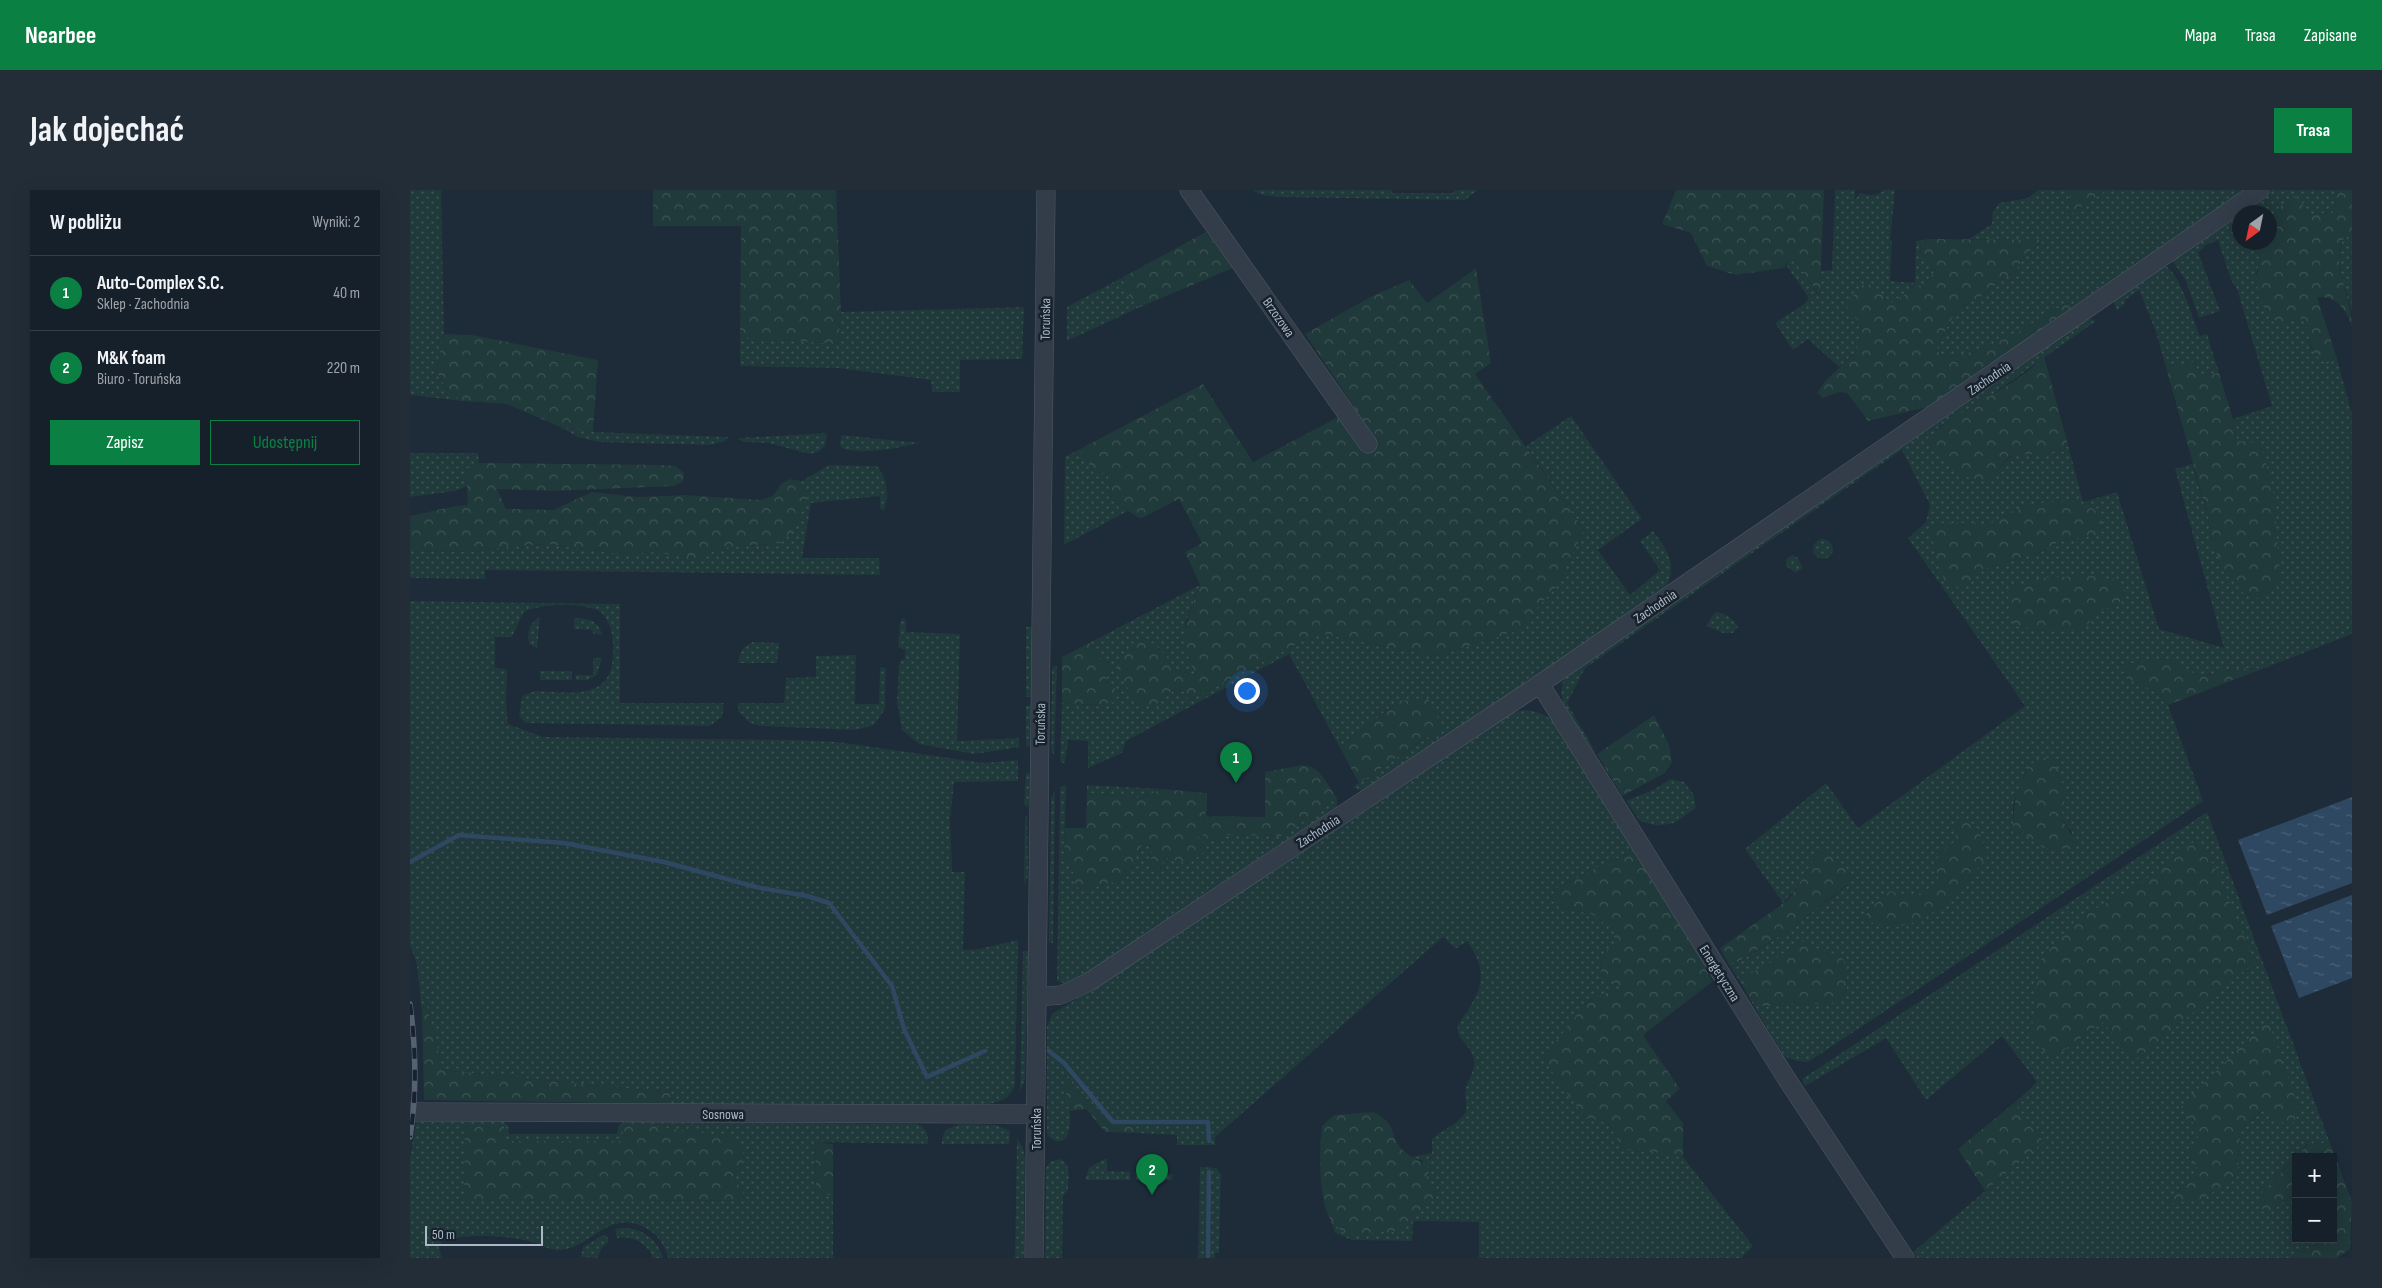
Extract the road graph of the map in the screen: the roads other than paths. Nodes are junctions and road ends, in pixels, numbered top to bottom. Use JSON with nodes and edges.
{"nodes":[{"id":1,"x":1046,"y":190,"type":"edge"},
{"id":2,"x":1189,"y":190,"type":"edge"},
{"id":3,"x":2260,"y":190,"type":"edge"},
{"id":4,"x":1368,"y":444,"type":"dead end"},
{"id":5,"x":1540,"y":684,"type":"junction"},
{"id":6,"x":1037,"y":997,"type":"junction"},
{"id":7,"x":410,"y":1112,"type":"edge"},
{"id":8,"x":1035,"y":1114,"type":"junction"},
{"id":9,"x":1034,"y":1258,"type":"edge"},
{"id":10,"x":1905,"y":1258,"type":"edge"}],
"edges":[{"from":1,"to":6,"type":"street","name":"Toruńska"},
{"from":2,"to":4,"type":"street","name":"Brzozowa"},
{"from":3,"to":5,"type":"street","name":"Zachodnia"},
{"from":5,"to":6,"type":"street","name":"Zachodnia"},
{"from":5,"to":10,"type":"street","name":"Energetyczna"},
{"from":6,"to":8,"type":"street","name":"Toruńska"},
{"from":7,"to":8,"type":"street","name":"Sosnowa"},
{"from":8,"to":9,"type":"street","name":"Toruńska"}]}
